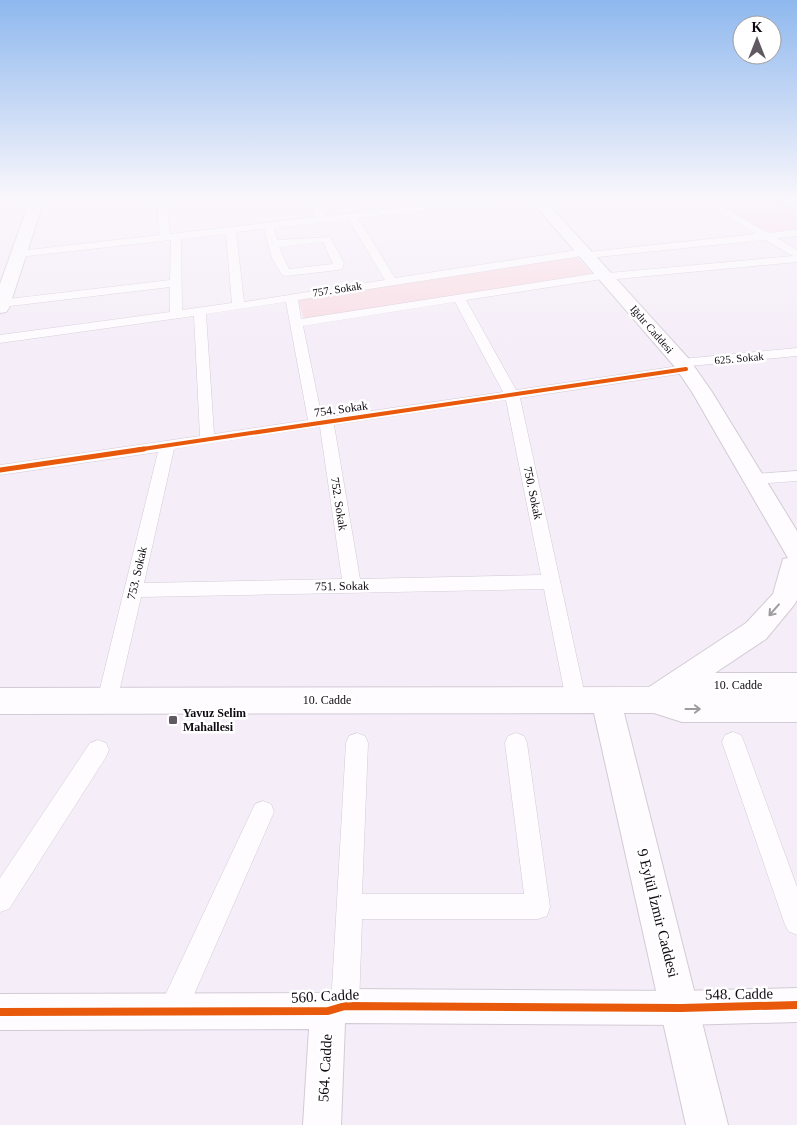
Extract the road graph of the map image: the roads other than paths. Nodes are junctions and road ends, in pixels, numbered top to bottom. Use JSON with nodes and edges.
{"nodes":[{"id":1,"x":20,"y":250,"type":"edge"},
{"id":2,"x":59,"y":250,"type":"edge"},
{"id":3,"x":171,"y":250,"type":"edge"},
{"id":4,"x":233,"y":250,"type":"edge"},
{"id":5,"x":275,"y":250,"type":"edge"},
{"id":6,"x":331,"y":250,"type":"edge"},
{"id":7,"x":372,"y":250,"type":"edge"},
{"id":8,"x":583,"y":250,"type":"edge"},
{"id":9,"x":623,"y":250,"type":"edge"},
{"id":10,"x":586,"y":253,"type":"junction"},
{"id":11,"x":19,"y":254,"type":"junction"},
{"id":12,"x":797,"y":259,"type":"edge"},
{"id":13,"x":606,"y":276,"type":"junction"},
{"id":14,"x":391,"y":281,"type":"junction"},
{"id":15,"x":174,"y":283,"type":"junction"},
{"id":16,"x":291,"y":297,"type":"junction"},
{"id":17,"x":459,"y":298,"type":"junction"},
{"id":18,"x":1,"y":306,"type":"edge"},
{"id":19,"x":238,"y":306,"type":"junction"},
{"id":20,"x":200,"y":311,"type":"junction"},
{"id":21,"x":176,"y":314,"type":"junction"},
{"id":22,"x":297,"y":323,"type":"junction"},
{"id":23,"x":0,"y":339,"type":"edge"},
{"id":24,"x":797,"y":352,"type":"edge"},
{"id":25,"x":684,"y":366,"type":"junction"},
{"id":26,"x":512,"y":395,"type":"junction"},
{"id":27,"x":321,"y":422,"type":"junction"},
{"id":28,"x":208,"y":438,"type":"junction"},
{"id":29,"x":166,"y":445,"type":"junction"},
{"id":30,"x":0,"y":470,"type":"edge"},
{"id":31,"x":797,"y":476,"type":"edge"},
{"id":32,"x":754,"y":479,"type":"junction"},
{"id":33,"x":796,"y":563,"type":"edge"},
{"id":34,"x":552,"y":582,"type":"junction"},
{"id":35,"x":352,"y":586,"type":"junction"},
{"id":36,"x":133,"y":590,"type":"junction"},
{"id":37,"x":797,"y":686,"type":"edge"},
{"id":38,"x":664,"y":693,"type":"junction"},
{"id":39,"x":591,"y":700,"type":"junction"},
{"id":40,"x":0,"y":701,"type":"edge"},
{"id":41,"x":107,"y":701,"type":"junction"},
{"id":42,"x":797,"y":709,"type":"edge"},
{"id":43,"x":516,"y":742,"type":"dead end"},
{"id":44,"x":733,"y":742,"type":"dead end"},
{"id":45,"x":357,"y":743,"type":"dead end"},
{"id":46,"x":98,"y":750,"type":"dead end"},
{"id":47,"x":263,"y":812,"type":"dead end"},
{"id":48,"x":0,"y":900,"type":"edge"},
{"id":49,"x":350,"y":906,"type":"junction"},
{"id":50,"x":797,"y":922,"type":"edge"},
{"id":51,"x":797,"y":1005,"type":"edge"},
{"id":52,"x":681,"y":1008,"type":"junction"},
{"id":53,"x":336,"y":1009,"type":"junction"},
{"id":54,"x":0,"y":1012,"type":"edge"},
{"id":55,"x":172,"y":1012,"type":"junction"},
{"id":56,"x":322,"y":1125,"type":"edge"},
{"id":57,"x":708,"y":1125,"type":"edge"}],
"edges":[{"from":1,"to":11,"type":"main road"},
{"from":2,"to":11,"type":"street"},
{"from":3,"to":15,"type":"street"},
{"from":4,"to":19,"type":"street"},
{"from":5,"to":6,"type":"street"},
{"from":7,"to":14,"type":"street"},
{"from":8,"to":10,"type":"main road","name":"Iğdır Caddesi"},
{"from":9,"to":10,"type":"street","name":"757. Sokak"},
{"from":10,"to":13,"type":"main road","name":"Iğdır Caddesi"},
{"from":10,"to":14,"type":"street","name":"757. Sokak"},
{"from":11,"to":18,"type":"main road"},
{"from":12,"to":13,"type":"street"},
{"from":13,"to":17,"type":"street"},
{"from":13,"to":25,"type":"main road","name":"Iğdır Caddesi"},
{"from":14,"to":16,"type":"street","name":"757. Sokak"},
{"from":15,"to":18,"type":"street"},
{"from":15,"to":21,"type":"street"},
{"from":16,"to":19,"type":"street","name":"757. Sokak"},
{"from":16,"to":22,"type":"street","name":"752. Sokak"},
{"from":17,"to":22,"type":"street"},
{"from":17,"to":26,"type":"street","name":"750. Sokak"},
{"from":19,"to":20,"type":"street","name":"757. Sokak"},
{"from":20,"to":21,"type":"street","name":"757. Sokak"},
{"from":20,"to":28,"type":"street"},
{"from":21,"to":23,"type":"street","name":"757. Sokak"},
{"from":22,"to":27,"type":"street","name":"752. Sokak"},
{"from":24,"to":25,"type":"street","name":"625. Sokak"},
{"from":25,"to":26,"type":"street","name":"754. Sokak"},
{"from":25,"to":32,"type":"main road","name":"Iğdır Caddesi"},
{"from":26,"to":27,"type":"street","name":"754. Sokak"},
{"from":26,"to":34,"type":"street","name":"750. Sokak"},
{"from":27,"to":28,"type":"street","name":"754. Sokak"},
{"from":27,"to":35,"type":"street","name":"752. Sokak"},
{"from":28,"to":29,"type":"street","name":"754. Sokak"},
{"from":29,"to":30,"type":"street","name":"754. Sokak"},
{"from":29,"to":36,"type":"street","name":"753. Sokak"},
{"from":31,"to":32,"type":"street"},
{"from":32,"to":33,"type":"main road","name":"Iğdır Caddesi"},
{"from":33,"to":38,"type":"main road","one_way":true},
{"from":34,"to":35,"type":"street","name":"751. Sokak"},
{"from":34,"to":39,"type":"street","name":"750. Sokak"},
{"from":35,"to":36,"type":"street","name":"751. Sokak"},
{"from":36,"to":41,"type":"street","name":"753. Sokak"},
{"from":37,"to":38,"type":"main road","name":"10. Cadde"},
{"from":38,"to":39,"type":"main road","name":"10. Cadde"},
{"from":38,"to":42,"type":"main road","name":"10. Cadde","one_way":true},
{"from":39,"to":41,"type":"main road","name":"10. Cadde"},
{"from":39,"to":52,"type":"main road","name":"9 Eylül İzmir Caddesi"},
{"from":40,"to":41,"type":"main road","name":"10. Cadde"},
{"from":43,"to":49,"type":"street"},
{"from":44,"to":50,"type":"street"},
{"from":45,"to":49,"type":"street"},
{"from":46,"to":48,"type":"street"},
{"from":47,"to":55,"type":"street"},
{"from":49,"to":53,"type":"street"},
{"from":51,"to":52,"type":"street","name":"548. Cadde"},
{"from":52,"to":53,"type":"street","name":"560. Cadde"},
{"from":52,"to":57,"type":"main road","name":"9 Eylül İzmir Caddesi"},
{"from":53,"to":55,"type":"street","name":"560. Cadde"},
{"from":53,"to":56,"type":"street","name":"564. Cadde"},
{"from":54,"to":55,"type":"street","name":"560. Cadde"}]}
